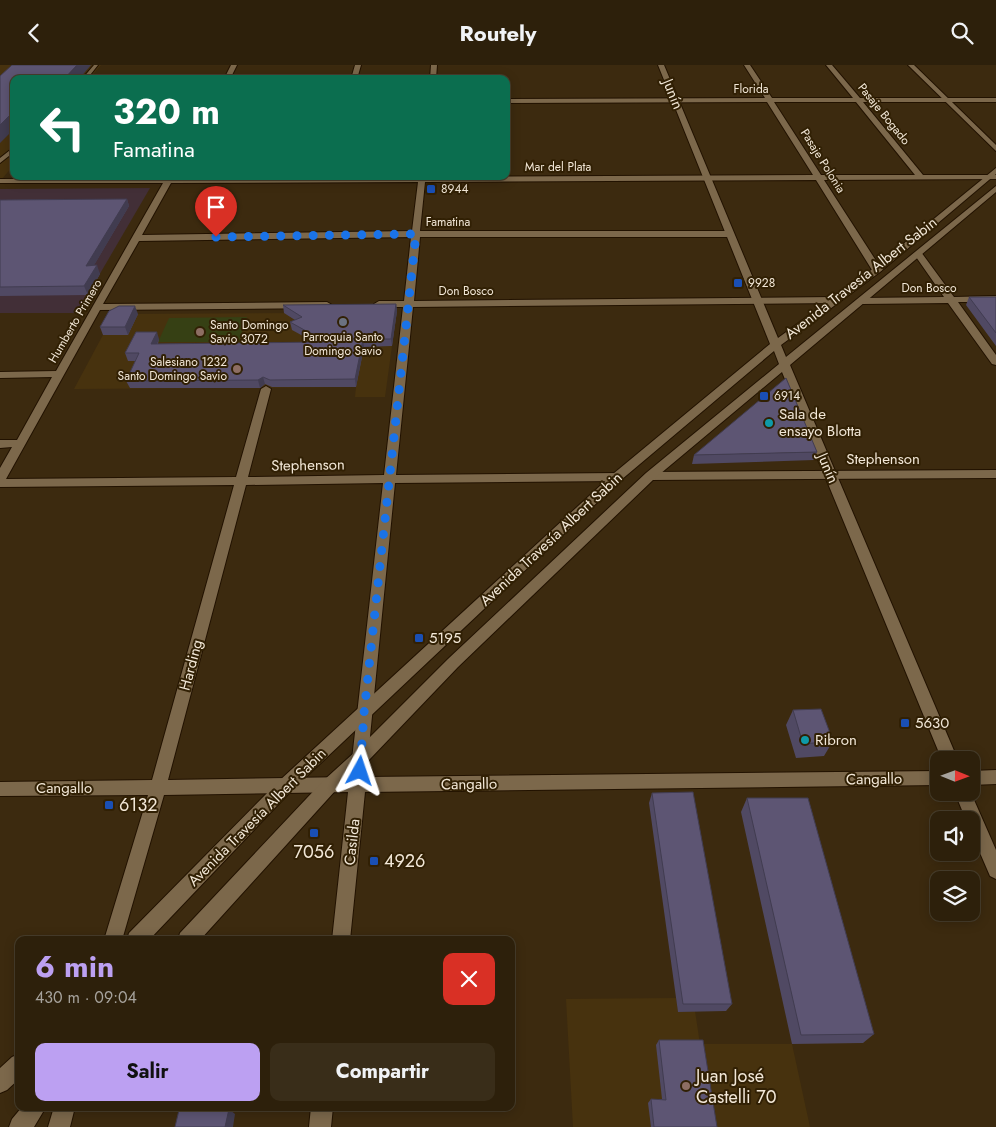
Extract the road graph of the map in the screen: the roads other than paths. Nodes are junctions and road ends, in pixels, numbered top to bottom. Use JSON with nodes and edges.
{"nodes":[{"id":1,"x":96,"y":65,"type":"edge"},
{"id":2,"x":661,"y":65,"type":"edge"},
{"id":3,"x":746,"y":65,"type":"edge"},
{"id":4,"x":829,"y":65,"type":"edge"},
{"id":5,"x":911,"y":65,"type":"edge"},
{"id":6,"x":87,"y":75,"type":"edge"},
{"id":7,"x":771,"y":100,"type":"junction"},
{"id":8,"x":858,"y":100,"type":"junction"},
{"id":9,"x":947,"y":100,"type":"junction"},
{"id":10,"x":996,"y":100,"type":"edge"},
{"id":11,"x":510,"y":101,"type":"edge"},
{"id":12,"x":676,"y":101,"type":"junction"},
{"id":13,"x":996,"y":149,"type":"edge"},
{"id":14,"x":10,"y":152,"type":"edge"},
{"id":15,"x":0,"y":161,"type":"edge"},
{"id":16,"x":996,"y":170,"type":"edge"},
{"id":17,"x":818,"y":177,"type":"junction"},
{"id":18,"x":921,"y":177,"type":"junction"},
{"id":19,"x":992,"y":177,"type":"edge"},
{"id":20,"x":510,"y":178,"type":"edge"},
{"id":21,"x":706,"y":178,"type":"junction"},
{"id":22,"x":57,"y":180,"type":"edge"},
{"id":23,"x":169,"y":180,"type":"edge"},
{"id":24,"x":422,"y":180,"type":"edge"},
{"id":25,"x":0,"y":181,"type":"edge"},
{"id":26,"x":996,"y":188,"type":"edge"},
{"id":27,"x":416,"y":234,"type":"junction"},
{"id":28,"x":730,"y":234,"type":"junction"},
{"id":29,"x":136,"y":239,"type":"junction"},
{"id":30,"x":918,"y":254,"type":"junction"},
{"id":31,"x":877,"y":270,"type":"junction"},
{"id":32,"x":996,"y":299,"type":"edge"},
{"id":33,"x":835,"y":300,"type":"junction"},
{"id":34,"x":951,"y":300,"type":"junction"},
{"id":35,"x":758,"y":301,"type":"junction"},
{"id":36,"x":862,"y":301,"type":"junction"},
{"id":37,"x":408,"y":304,"type":"junction"},
{"id":38,"x":340,"y":305,"type":"edge"},
{"id":39,"x":369,"y":305,"type":"edge"},
{"id":40,"x":97,"y":307,"type":"junction"},
{"id":41,"x":776,"y":344,"type":"junction"},
{"id":42,"x":996,"y":362,"type":"edge"},
{"id":43,"x":785,"y":365,"type":"junction"},
{"id":44,"x":59,"y":374,"type":"junction"},
{"id":45,"x":0,"y":375,"type":"edge"},
{"id":46,"x":266,"y":389,"type":"edge"},
{"id":47,"x":0,"y":443,"type":"edge"},
{"id":48,"x":20,"y":443,"type":"junction"},
{"id":49,"x":996,"y":474,"type":"edge"},
{"id":50,"x":831,"y":475,"type":"junction"},
{"id":51,"x":650,"y":476,"type":"junction"},
{"id":52,"x":617,"y":477,"type":"junction"},
{"id":53,"x":0,"y":479,"type":"edge"},
{"id":54,"x":389,"y":480,"type":"junction"},
{"id":55,"x":240,"y":482,"type":"junction"},
{"id":56,"x":0,"y":483,"type":"edge"},
{"id":57,"x":364,"y":713,"type":"junction"},
{"id":58,"x":946,"y":751,"type":"edge"},
{"id":59,"x":362,"y":755,"type":"junction"},
{"id":60,"x":996,"y":777,"type":"edge"},
{"id":61,"x":930,"y":778,"type":"edge"},
{"id":62,"x":980,"y":778,"type":"edge"},
{"id":63,"x":359,"y":785,"type":"junction"},
{"id":64,"x":285,"y":786,"type":"junction"},
{"id":65,"x":329,"y":786,"type":"junction"},
{"id":66,"x":158,"y":788,"type":"junction"},
{"id":67,"x":0,"y":789,"type":"edge"},
{"id":68,"x":967,"y":801,"type":"edge"},
{"id":69,"x":996,"y":870,"type":"edge"},
{"id":70,"x":114,"y":936,"type":"edge"},
{"id":71,"x":140,"y":936,"type":"edge"},
{"id":72,"x":191,"y":936,"type":"edge"},
{"id":73,"x":341,"y":936,"type":"edge"},
{"id":74,"x":15,"y":1068,"type":"edge"},
{"id":75,"x":0,"y":1083,"type":"edge"},
{"id":76,"x":33,"y":1111,"type":"edge"},
{"id":77,"x":63,"y":1111,"type":"edge"},
{"id":78,"x":322,"y":1111,"type":"edge"},
{"id":79,"x":20,"y":1127,"type":"edge"},
{"id":80,"x":59,"y":1127,"type":"edge"},
{"id":81,"x":320,"y":1127,"type":"edge"}],
"edges":[{"from":1,"to":6,"type":"lane"},
{"from":2,"to":12,"type":"street","name":"Junín"},
{"from":3,"to":7,"type":"street","name":"Pasaje Polonia"},
{"from":4,"to":8,"type":"street","name":"Pasaje Bogado"},
{"from":5,"to":9,"type":"street"},
{"from":7,"to":8,"type":"street","name":"Florida"},
{"from":7,"to":12,"type":"street","name":"Florida"},
{"from":7,"to":17,"type":"street","name":"Pasaje Polonia"},
{"from":8,"to":9,"type":"street","name":"Florida"},
{"from":8,"to":18,"type":"street","name":"Pasaje Bogado"},
{"from":9,"to":10,"type":"street","name":"Florida"},
{"from":9,"to":13,"type":"street"},
{"from":11,"to":12,"type":"street","name":"Florida"},
{"from":12,"to":21,"type":"street","name":"Junín"},
{"from":14,"to":15,"type":"lane"},
{"from":16,"to":19,"type":"street","name":"Avenida Travesía Albert Sabin"},
{"from":17,"to":18,"type":"street","name":"Mar del Plata"},
{"from":17,"to":21,"type":"street","name":"Mar del Plata"},
{"from":17,"to":31,"type":"street","name":"Pasaje Polonia"},
{"from":18,"to":19,"type":"street","name":"Mar del Plata"},
{"from":19,"to":31,"type":"street","name":"Avenida Travesía Albert Sabin"},
{"from":20,"to":21,"type":"street","name":"Mar del Plata"},
{"from":21,"to":28,"type":"street","name":"Junín"},
{"from":22,"to":25,"type":"street","name":"Mar del Plata"},
{"from":23,"to":29,"type":"street","name":"Humberto Primero"},
{"from":24,"to":27,"type":"street","name":"Casilda"},
{"from":26,"to":30,"type":"street","name":"Avenida Travesía Albert Sabin"},
{"from":27,"to":28,"type":"street","name":"Famatina"},
{"from":27,"to":29,"type":"street","name":"Famatina"},
{"from":27,"to":37,"type":"street","name":"Casilda"},
{"from":28,"to":35,"type":"street","name":"Junín"},
{"from":29,"to":40,"type":"street","name":"Humberto Primero"},
{"from":30,"to":34,"type":"street"},
{"from":30,"to":36,"type":"street","name":"Avenida Travesía Albert Sabin"},
{"from":31,"to":33,"type":"street","name":"Avenida Travesía Albert Sabin"},
{"from":32,"to":34,"type":"street","name":"Don Bosco"},
{"from":33,"to":35,"type":"street","name":"Don Bosco"},
{"from":33,"to":41,"type":"street","name":"Avenida Travesía Albert Sabin"},
{"from":34,"to":36,"type":"street","name":"Don Bosco"},
{"from":34,"to":42,"type":"street"},
{"from":35,"to":37,"type":"street","name":"Don Bosco"},
{"from":35,"to":41,"type":"street","name":"Junín"},
{"from":36,"to":43,"type":"street","name":"Avenida Travesía Albert Sabin"},
{"from":37,"to":39,"type":"street","name":"Don Bosco"},
{"from":37,"to":54,"type":"street","name":"Casilda"},
{"from":38,"to":40,"type":"street"},
{"from":40,"to":44,"type":"street","name":"Humberto Primero"},
{"from":41,"to":43,"type":"street","name":"Junín"},
{"from":41,"to":52,"type":"street","name":"Avenida Travesía Albert Sabin"},
{"from":43,"to":50,"type":"street","name":"Junín"},
{"from":43,"to":51,"type":"street","name":"Avenida Travesía Albert Sabin"},
{"from":44,"to":45,"type":"street"},
{"from":44,"to":48,"type":"street","name":"Humberto Primero"},
{"from":46,"to":55,"type":"street","name":"Harding"},
{"from":47,"to":48,"type":"street"},
{"from":48,"to":53,"type":"street","name":"Humberto Primero"},
{"from":49,"to":50,"type":"street","name":"Stephenson"},
{"from":50,"to":51,"type":"street","name":"Stephenson"},
{"from":50,"to":58,"type":"street","name":"Junín"},
{"from":51,"to":59,"type":"street","name":"Avenida Travesía Albert Sabin"},
{"from":52,"to":54,"type":"street","name":"Stephenson"},
{"from":52,"to":57,"type":"street","name":"Avenida Travesía Albert Sabin"},
{"from":54,"to":55,"type":"street","name":"Stephenson"},
{"from":54,"to":57,"type":"street","name":"Casilda"},
{"from":55,"to":56,"type":"street","name":"Stephenson"},
{"from":55,"to":66,"type":"street","name":"Harding"},
{"from":57,"to":59,"type":"street","name":"Casilda"},
{"from":57,"to":64,"type":"street","name":"Avenida Travesía Albert Sabin"},
{"from":59,"to":63,"type":"street","name":"Casilda"},
{"from":59,"to":65,"type":"street","name":"Avenida Travesía Albert Sabin"},
{"from":60,"to":62,"type":"street"},
{"from":61,"to":63,"type":"street","name":"Cangallo"},
{"from":63,"to":65,"type":"street","name":"Cangallo"},
{"from":63,"to":73,"type":"street","name":"Casilda"},
{"from":64,"to":65,"type":"street","name":"Cangallo"},
{"from":64,"to":66,"type":"street","name":"Cangallo"},
{"from":64,"to":71,"type":"street","name":"Avenida Travesía Albert Sabin"},
{"from":65,"to":72,"type":"street","name":"Avenida Travesía Albert Sabin"},
{"from":66,"to":67,"type":"street","name":"Cangallo"},
{"from":66,"to":70,"type":"street","name":"Harding"},
{"from":68,"to":69,"type":"street"},
{"from":74,"to":75,"type":"street"},
{"from":76,"to":79,"type":"street"},
{"from":77,"to":80,"type":"street"},
{"from":78,"to":81,"type":"street"}]}
